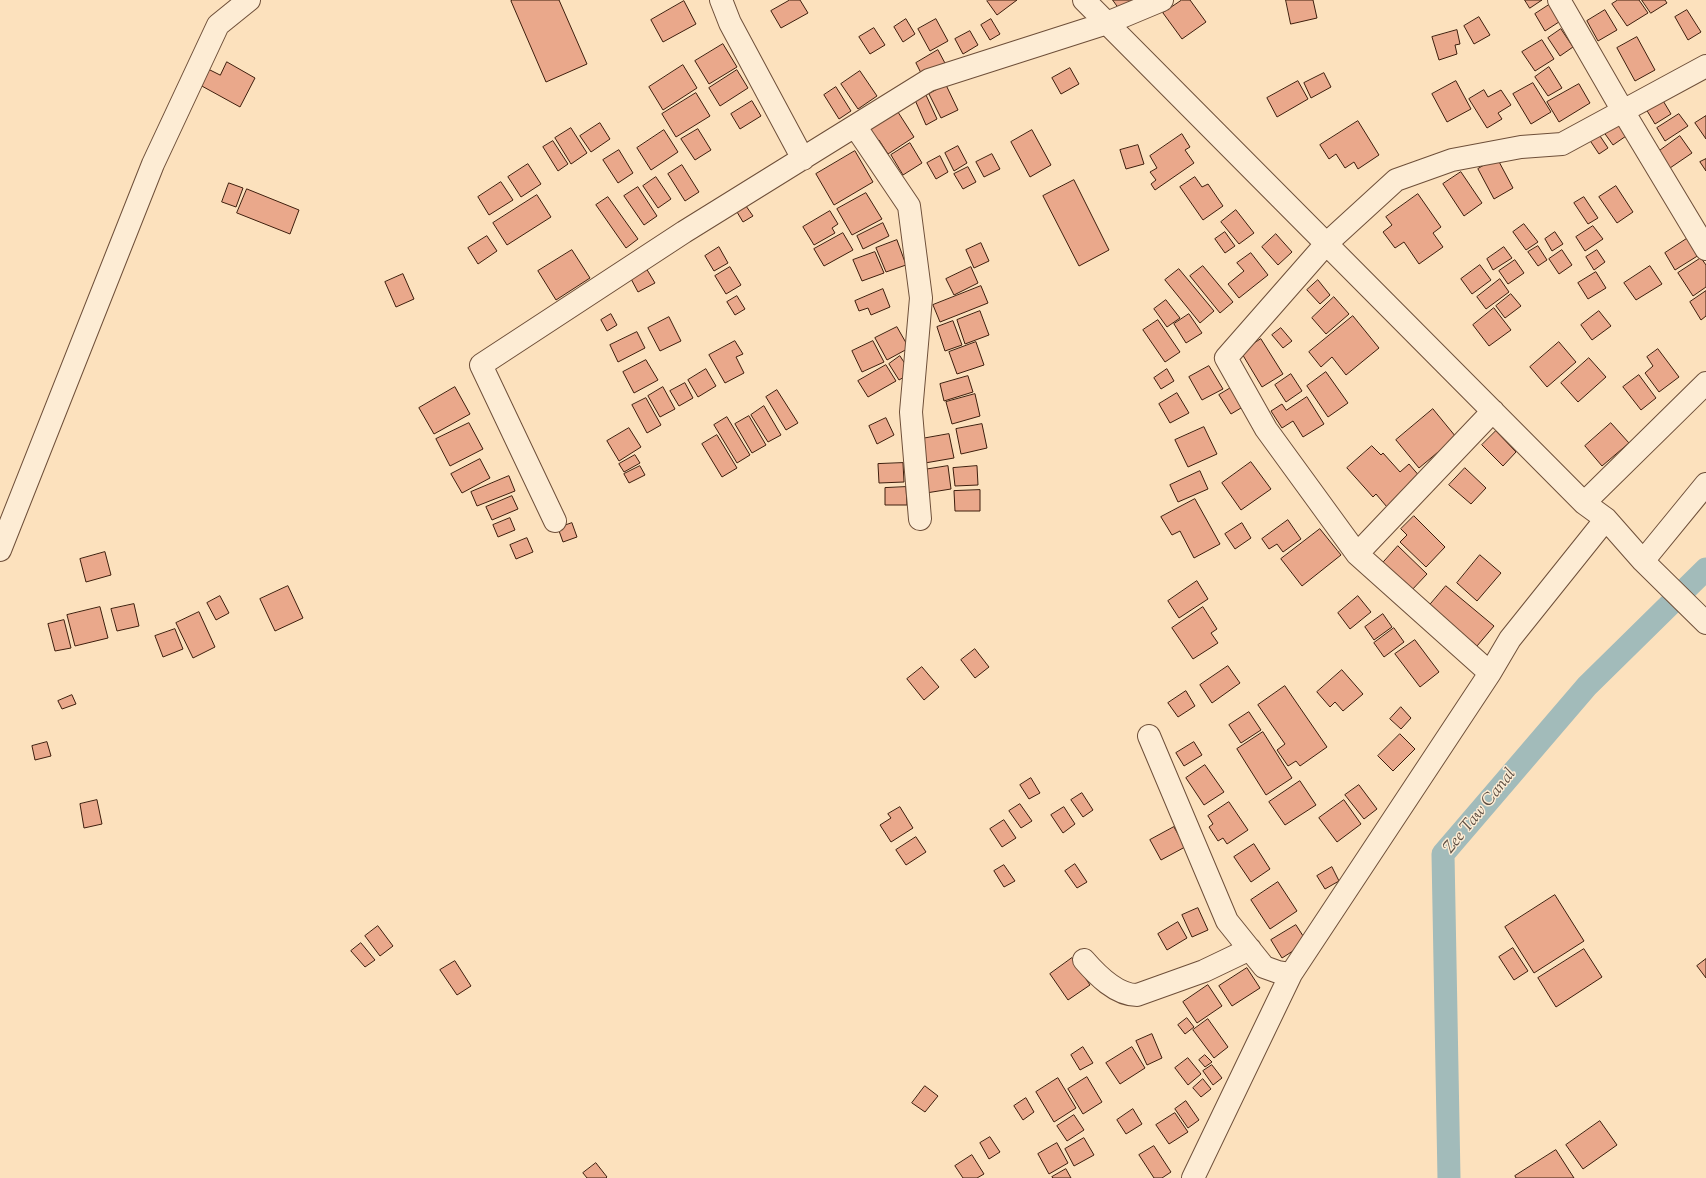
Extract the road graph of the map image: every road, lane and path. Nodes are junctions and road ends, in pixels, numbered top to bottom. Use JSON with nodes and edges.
{"nodes":[{"id":1,"x":248,"y":0,"type":"edge"},
{"id":2,"x":721,"y":0,"type":"edge"},
{"id":3,"x":1084,"y":0,"type":"edge"},
{"id":4,"x":1162,"y":0,"type":"edge"},
{"id":5,"x":1559,"y":0,"type":"edge"},
{"id":6,"x":1107,"y":23,"type":"junction"},
{"id":7,"x":1706,"y":66,"type":"edge"},
{"id":8,"x":1623,"y":111,"type":"junction"},
{"id":9,"x":855,"y":126,"type":"junction"},
{"id":10,"x":803,"y":159,"type":"junction"},
{"id":11,"x":1326,"y":244,"type":"junction"},
{"id":12,"x":1706,"y":249,"type":"edge"},
{"id":13,"x":1706,"y":383,"type":"edge"},
{"id":14,"x":1493,"y":411,"type":"junction"},
{"id":15,"x":1706,"y":484,"type":"edge"},
{"id":16,"x":1584,"y":503,"type":"junction"},
{"id":17,"x":920,"y":519,"type":"dead end"},
{"id":18,"x":1606,"y":519,"type":"junction"},
{"id":19,"x":554,"y":521,"type":"dead end"},
{"id":20,"x":0,"y":550,"type":"edge"},
{"id":21,"x":1357,"y":554,"type":"junction"},
{"id":22,"x":1643,"y":562,"type":"junction"},
{"id":23,"x":1706,"y":623,"type":"edge"},
{"id":24,"x":1490,"y":672,"type":"junction"},
{"id":25,"x":1149,"y":736,"type":"dead end"},
{"id":26,"x":1250,"y":949,"type":"junction"},
{"id":27,"x":1084,"y":960,"type":"dead end"},
{"id":28,"x":1291,"y":974,"type":"junction"},
{"id":29,"x":1193,"y":1178,"type":"edge"}],
"edges":[{"from":1,"to":20,"type":"street"},
{"from":2,"to":10,"type":"street"},
{"from":3,"to":6,"type":"street"},
{"from":4,"to":6,"type":"street"},
{"from":5,"to":8,"type":"street"},
{"from":6,"to":9,"type":"street"},
{"from":6,"to":11,"type":"street"},
{"from":7,"to":8,"type":"street"},
{"from":8,"to":11,"type":"street"},
{"from":8,"to":12,"type":"street"},
{"from":9,"to":10,"type":"street"},
{"from":9,"to":17,"type":"street"},
{"from":10,"to":19,"type":"street"},
{"from":11,"to":14,"type":"street"},
{"from":11,"to":21,"type":"street"},
{"from":13,"to":16,"type":"street"},
{"from":14,"to":16,"type":"street"},
{"from":14,"to":21,"type":"street"},
{"from":15,"to":22,"type":"street"},
{"from":16,"to":18,"type":"street"},
{"from":18,"to":22,"type":"street"},
{"from":18,"to":24,"type":"street"},
{"from":21,"to":24,"type":"street"},
{"from":22,"to":23,"type":"street"},
{"from":24,"to":28,"type":"street"},
{"from":25,"to":26,"type":"street"},
{"from":26,"to":27,"type":"street"},
{"from":26,"to":28,"type":"street"},
{"from":28,"to":29,"type":"street"}]}
